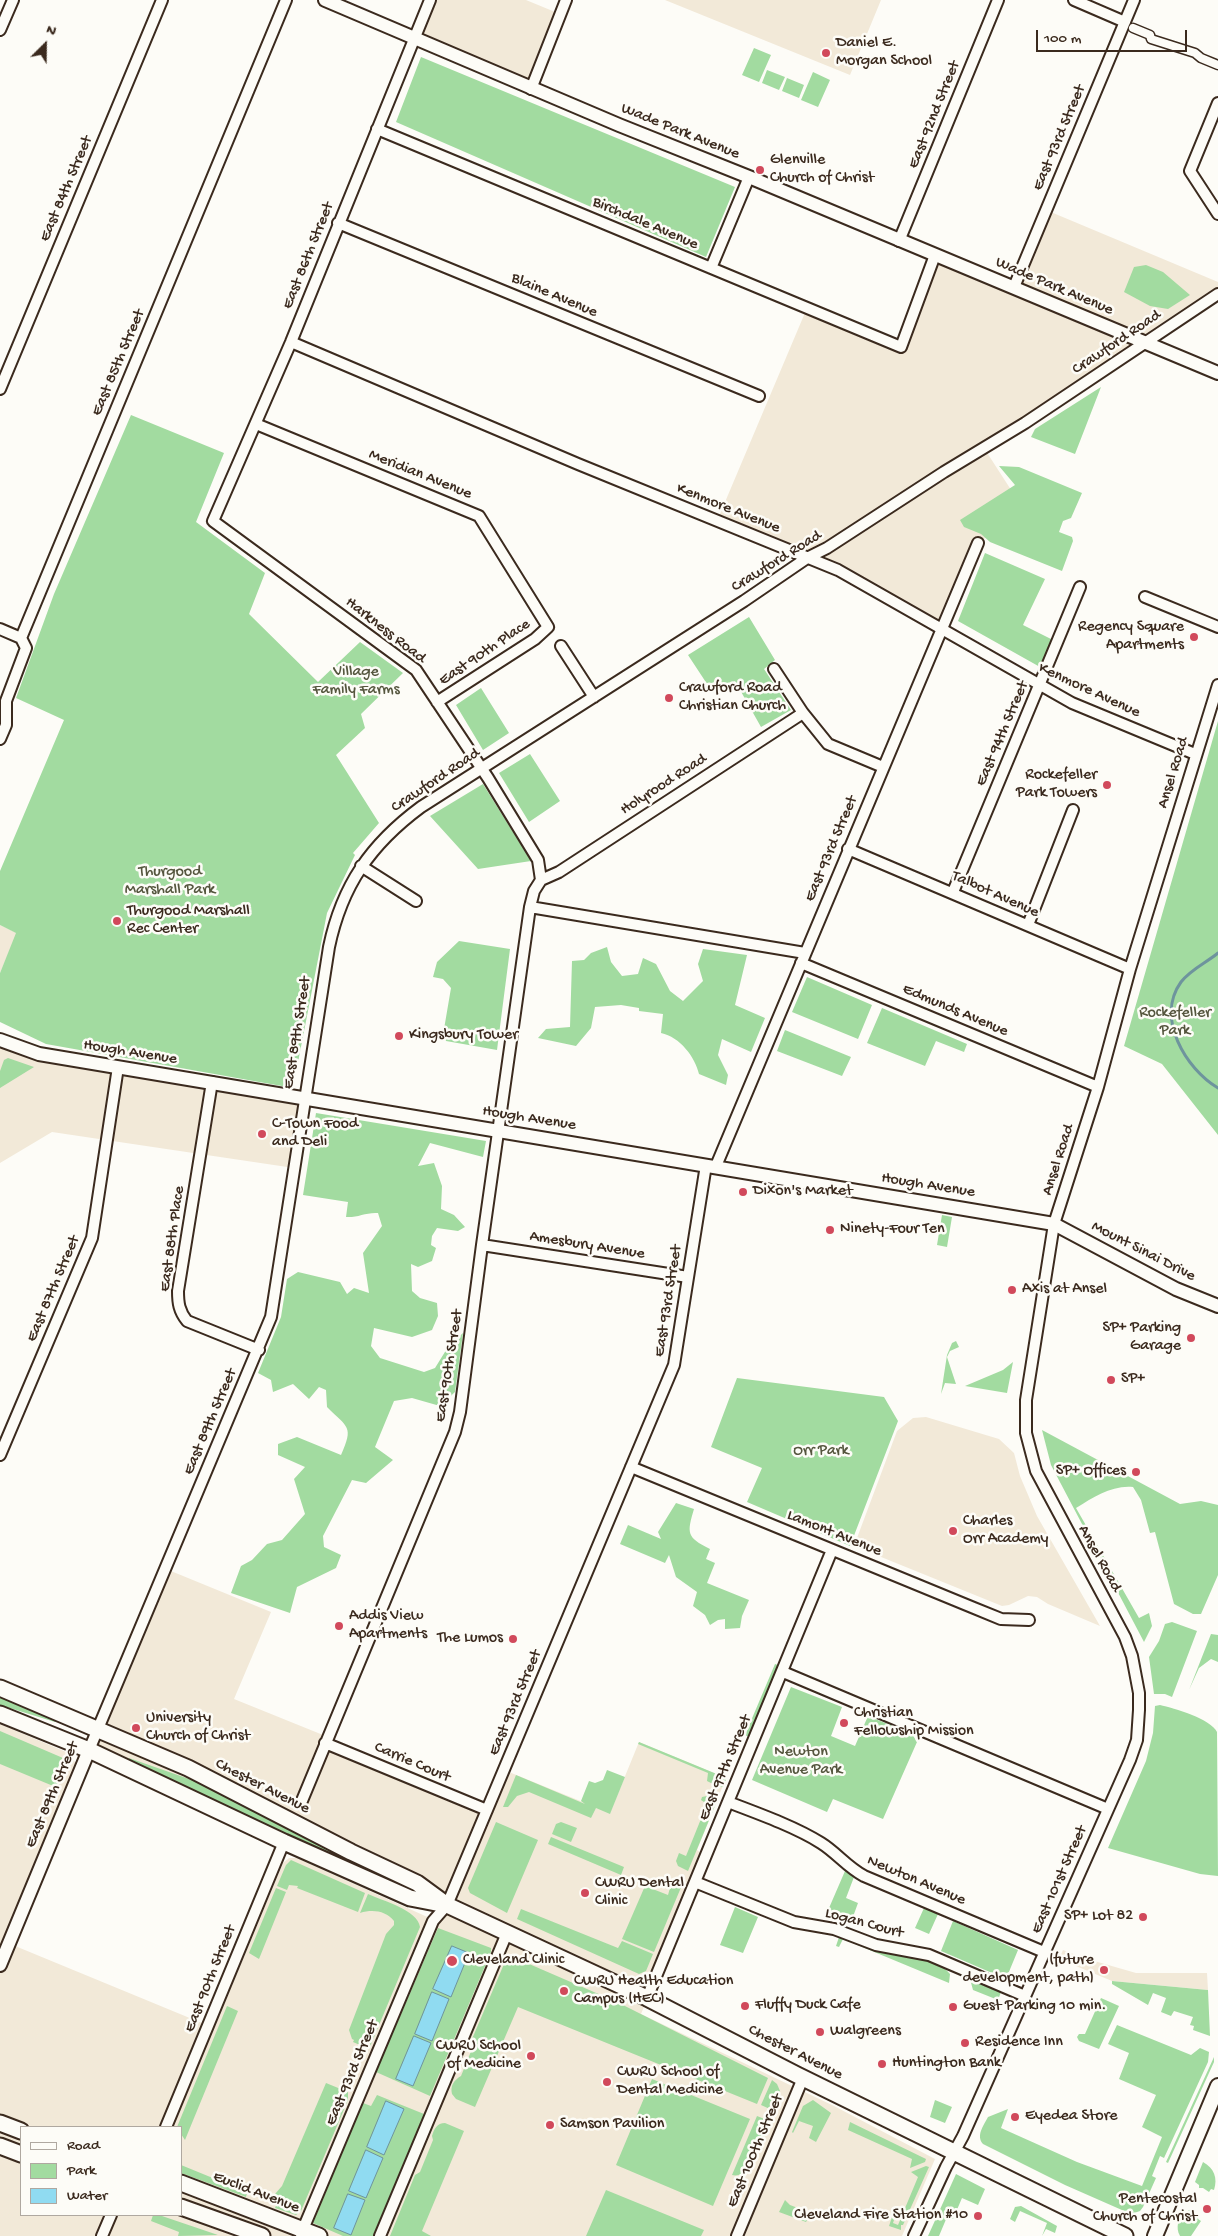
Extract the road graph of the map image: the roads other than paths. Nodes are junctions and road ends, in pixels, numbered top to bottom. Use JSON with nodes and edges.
{"nodes":[{"id":1,"x":13,"y":0,"type":"edge"},
{"id":2,"x":162,"y":0,"type":"edge"},
{"id":3,"x":286,"y":0,"type":"edge"},
{"id":4,"x":325,"y":0,"type":"edge"},
{"id":5,"x":430,"y":0,"type":"edge"},
{"id":6,"x":566,"y":0,"type":"edge"},
{"id":7,"x":998,"y":0,"type":"edge"},
{"id":8,"x":1074,"y":0,"type":"edge"},
{"id":9,"x":1134,"y":0,"type":"edge"},
{"id":10,"x":1129,"y":25,"type":"junction"},
{"id":11,"x":0,"y":30,"type":"edge"},
{"id":12,"x":415,"y":37,"type":"junction"},
{"id":13,"x":1218,"y":65,"type":"edge"},
{"id":14,"x":531,"y":89,"type":"junction"},
{"id":15,"x":1218,"y":103,"type":"edge"},
{"id":16,"x":377,"y":129,"type":"junction"},
{"id":17,"x":749,"y":178,"type":"junction"},
{"id":18,"x":1218,"y":214,"type":"edge"},
{"id":19,"x":338,"y":222,"type":"junction"},
{"id":20,"x":899,"y":241,"type":"junction"},
{"id":21,"x":935,"y":255,"type":"junction"},
{"id":22,"x":710,"y":268,"type":"junction"},
{"id":23,"x":1014,"y":287,"type":"junction"},
{"id":24,"x":1218,"y":294,"type":"edge"},
{"id":25,"x":291,"y":342,"type":"junction"},
{"id":26,"x":1145,"y":343,"type":"junction"},
{"id":27,"x":1218,"y":373,"type":"edge"},
{"id":28,"x":0,"y":390,"type":"edge"},
{"id":29,"x":759,"y":396,"type":"dead end"},
{"id":30,"x":256,"y":424,"type":"junction"},
{"id":31,"x":213,"y":521,"type":"joint"},
{"id":32,"x":978,"y":543,"type":"dead end"},
{"id":33,"x":807,"y":558,"type":"junction"},
{"id":34,"x":1080,"y":587,"type":"dead end"},
{"id":35,"x":1145,"y":597,"type":"dead end"},
{"id":36,"x":548,"y":627,"type":"joint"},
{"id":37,"x":1218,"y":627,"type":"edge"},
{"id":38,"x":0,"y":629,"type":"edge"},
{"id":39,"x":941,"y":630,"type":"junction"},
{"id":40,"x":21,"y":638,"type":"junction"},
{"id":41,"x":561,"y":646,"type":"dead end"},
{"id":42,"x":774,"y":669,"type":"dead end"},
{"id":43,"x":1218,"y":685,"type":"edge"},
{"id":44,"x":1040,"y":686,"type":"junction"},
{"id":45,"x":594,"y":697,"type":"junction"},
{"id":46,"x":437,"y":702,"type":"junction"},
{"id":47,"x":803,"y":713,"type":"junction"},
{"id":48,"x":0,"y":739,"type":"edge"},
{"id":49,"x":1196,"y":754,"type":"junction"},
{"id":50,"x":883,"y":767,"type":"junction"},
{"id":51,"x":481,"y":768,"type":"junction"},
{"id":52,"x":1073,"y":810,"type":"dead end"},
{"id":53,"x":848,"y":849,"type":"junction"},
{"id":54,"x":361,"y":866,"type":"junction"},
{"id":55,"x":541,"y":880,"type":"junction"},
{"id":56,"x":953,"y":892,"type":"junction"},
{"id":57,"x":416,"y":901,"type":"dead end"},
{"id":58,"x":530,"y":907,"type":"junction"},
{"id":59,"x":1028,"y":925,"type":"junction"},
{"id":60,"x":803,"y":958,"type":"junction"},
{"id":61,"x":1130,"y":969,"type":"junction"},
{"id":62,"x":0,"y":1040,"type":"edge"},
{"id":63,"x":118,"y":1067,"type":"junction"},
{"id":64,"x":212,"y":1082,"type":"junction"},
{"id":65,"x":1098,"y":1087,"type":"junction"},
{"id":66,"x":304,"y":1099,"type":"junction"},
{"id":67,"x":499,"y":1131,"type":"junction"},
{"id":68,"x":711,"y":1166,"type":"junction"},
{"id":69,"x":1054,"y":1224,"type":"junction"},
{"id":70,"x":482,"y":1245,"type":"junction"},
{"id":71,"x":688,"y":1277,"type":"junction"},
{"id":72,"x":1218,"y":1306,"type":"edge"},
{"id":73,"x":259,"y":1350,"type":"junction"},
{"id":74,"x":0,"y":1456,"type":"edge"},
{"id":75,"x":631,"y":1467,"type":"junction"},
{"id":76,"x":832,"y":1550,"type":"junction"},
{"id":77,"x":1029,"y":1620,"type":"dead end"},
{"id":78,"x":1125,"y":1637,"type":"joint"},
{"id":79,"x":782,"y":1672,"type":"junction"},
{"id":80,"x":0,"y":1688,"type":"edge"},
{"id":81,"x":0,"y":1714,"type":"edge"},
{"id":82,"x":98,"y":1729,"type":"junction"},
{"id":83,"x":325,"y":1743,"type":"junction"},
{"id":84,"x":89,"y":1750,"type":"junction"},
{"id":85,"x":301,"y":1802,"type":"dead end"},
{"id":86,"x":728,"y":1802,"type":"junction"},
{"id":87,"x":1108,"y":1809,"type":"junction"},
{"id":88,"x":488,"y":1810,"type":"junction"},
{"id":89,"x":284,"y":1842,"type":"junction"},
{"id":90,"x":695,"y":1882,"type":"junction"},
{"id":91,"x":447,"y":1905,"type":"junction"},
{"id":92,"x":507,"y":1932,"type":"junction"},
{"id":93,"x":1044,"y":1952,"type":"junction"},
{"id":94,"x":0,"y":1965,"type":"edge"},
{"id":95,"x":1025,"y":1996,"type":"junction"},
{"id":96,"x":647,"y":1998,"type":"junction"},
{"id":97,"x":803,"y":2078,"type":"junction"},
{"id":98,"x":1218,"y":2086,"type":"edge"},
{"id":99,"x":0,"y":2123,"type":"edge"},
{"id":100,"x":166,"y":2126,"type":"edge"},
{"id":101,"x":20,"y":2131,"type":"edge"},
{"id":102,"x":0,"y":2146,"type":"edge"},
{"id":103,"x":954,"y":2151,"type":"junction"},
{"id":104,"x":20,"y":2154,"type":"edge"},
{"id":105,"x":182,"y":2183,"type":"edge"},
{"id":106,"x":182,"y":2207,"type":"edge"},
{"id":107,"x":111,"y":2216,"type":"edge"},
{"id":108,"x":302,"y":2233,"type":"edge"},
{"id":109,"x":102,"y":2236,"type":"edge"},
{"id":110,"x":262,"y":2236,"type":"edge"},
{"id":111,"x":319,"y":2236,"type":"edge"},
{"id":112,"x":380,"y":2236,"type":"edge"},
{"id":113,"x":737,"y":2236,"type":"edge"},
{"id":114,"x":914,"y":2236,"type":"edge"},
{"id":115,"x":1125,"y":2236,"type":"edge"},
{"id":116,"x":1155,"y":2236,"type":"edge"}],
"edges":[{"from":1,"to":11,"type":"street"},
{"from":2,"to":28,"type":"street","name":"East 84th Street"},
{"from":3,"to":40,"type":"street","name":"East 85th Street"},
{"from":4,"to":12,"type":"street","name":"Wade Park Avenue"},
{"from":5,"to":12,"type":"street","name":"East 86th Street"},
{"from":6,"to":14,"type":"street"},
{"from":7,"to":20,"type":"street","name":"East 92nd Street"},
{"from":8,"to":10,"type":"street"},
{"from":9,"to":10,"type":"street","name":"East 93rd Street"},
{"from":10,"to":13,"type":"street"},
{"from":10,"to":23,"type":"street","name":"East 93rd Street"},
{"from":12,"to":14,"type":"street","name":"Wade Park Avenue"},
{"from":12,"to":16,"type":"street","name":"East 86th Street"},
{"from":14,"to":17,"type":"street","name":"Wade Park Avenue"},
{"from":15,"to":18,"type":"street"},
{"from":16,"to":19,"type":"street","name":"East 86th Street"},
{"from":16,"to":22,"type":"street","name":"Birchdale Avenue"},
{"from":17,"to":20,"type":"street","name":"Wade Park Avenue"},
{"from":17,"to":22,"type":"street"},
{"from":19,"to":25,"type":"street","name":"East 86th Street"},
{"from":19,"to":29,"type":"street","name":"Blaine Avenue"},
{"from":20,"to":21,"type":"street","name":"Wade Park Avenue"},
{"from":21,"to":22,"type":"street","name":"Birchdale Avenue"},
{"from":21,"to":23,"type":"street","name":"Wade Park Avenue"},
{"from":23,"to":26,"type":"street","name":"Wade Park Avenue"},
{"from":24,"to":26,"type":"street","name":"Crawford Road"},
{"from":25,"to":30,"type":"street","name":"East 86th Street"},
{"from":25,"to":33,"type":"street","name":"Kenmore Avenue"},
{"from":26,"to":27,"type":"street","name":"Wade Park Avenue"},
{"from":26,"to":33,"type":"street","name":"Crawford Road"},
{"from":30,"to":31,"type":"street","name":"East 86th Street"},
{"from":30,"to":36,"type":"street","name":"Meridian Avenue"},
{"from":31,"to":46,"type":"street","name":"Harkness Road"},
{"from":32,"to":39,"type":"street","name":"East 93rd Street"},
{"from":33,"to":39,"type":"street","name":"Kenmore Avenue"},
{"from":33,"to":45,"type":"street","name":"Crawford Road"},
{"from":34,"to":44,"type":"street","name":"East 94th Street"},
{"from":35,"to":37,"type":"street"},
{"from":36,"to":46,"type":"street","name":"East 90th Place"},
{"from":38,"to":40,"type":"street"},
{"from":39,"to":44,"type":"street","name":"Kenmore Avenue"},
{"from":39,"to":50,"type":"street","name":"East 93rd Street"},
{"from":40,"to":48,"type":"street","name":"East 85th Street"},
{"from":41,"to":45,"type":"street"},
{"from":42,"to":47,"type":"street"},
{"from":43,"to":49,"type":"street","name":"Ansel Road"},
{"from":44,"to":49,"type":"street","name":"Kenmore Avenue"},
{"from":44,"to":56,"type":"street","name":"East 94th Street"},
{"from":45,"to":51,"type":"street","name":"Crawford Road"},
{"from":46,"to":51,"type":"street","name":"Harkness Road"},
{"from":47,"to":50,"type":"street"},
{"from":47,"to":55,"type":"street","name":"Holyrood Road"},
{"from":49,"to":61,"type":"street","name":"Ansel Road"},
{"from":50,"to":53,"type":"street","name":"East 93rd Street"},
{"from":51,"to":54,"type":"street","name":"Crawford Road"},
{"from":51,"to":55,"type":"street","name":"Harkness Road"},
{"from":52,"to":59,"type":"street"},
{"from":53,"to":56,"type":"street","name":"Talbot Avenue"},
{"from":53,"to":60,"type":"street","name":"East 93rd Street"},
{"from":54,"to":57,"type":"street"},
{"from":54,"to":66,"type":"street","name":"East 89th Street"},
{"from":55,"to":58,"type":"street"},
{"from":56,"to":59,"type":"street","name":"Talbot Avenue"},
{"from":58,"to":60,"type":"street","name":"Edmunds Avenue"},
{"from":58,"to":67,"type":"street","name":"East 90th Street"},
{"from":59,"to":61,"type":"street","name":"Talbot Avenue"},
{"from":60,"to":65,"type":"street","name":"Edmunds Avenue"},
{"from":60,"to":68,"type":"street","name":"East 93rd Street"},
{"from":61,"to":65,"type":"street","name":"Ansel Road"},
{"from":62,"to":63,"type":"street","name":"Hough Avenue"},
{"from":63,"to":64,"type":"street","name":"Hough Avenue"},
{"from":63,"to":74,"type":"street","name":"East 87th Street"},
{"from":64,"to":66,"type":"street","name":"Hough Avenue"},
{"from":64,"to":73,"type":"street","name":"East 88th Place"},
{"from":65,"to":69,"type":"street","name":"Ansel Road"},
{"from":66,"to":67,"type":"street","name":"Hough Avenue"},
{"from":66,"to":73,"type":"street","name":"East 89th Street"},
{"from":67,"to":68,"type":"street","name":"Hough Avenue"},
{"from":67,"to":70,"type":"street","name":"East 90th Street"},
{"from":68,"to":69,"type":"street","name":"Hough Avenue"},
{"from":68,"to":71,"type":"street","name":"East 93rd Street"},
{"from":69,"to":72,"type":"street","name":"Mount Sinai Drive"},
{"from":69,"to":78,"type":"street","name":"Ansel Road"},
{"from":70,"to":71,"type":"street","name":"Amesbury Avenue"},
{"from":70,"to":83,"type":"street","name":"East 90th Street"},
{"from":71,"to":75,"type":"street","name":"East 93rd Street"},
{"from":73,"to":82,"type":"street","name":"East 89th Street"},
{"from":75,"to":76,"type":"street","name":"Lamont Avenue"},
{"from":75,"to":88,"type":"street","name":"East 93rd Street"},
{"from":76,"to":77,"type":"street","name":"Lamont Avenue"},
{"from":76,"to":79,"type":"street","name":"East 97th Street"},
{"from":78,"to":87,"type":"street","name":"East 101st Street"},
{"from":79,"to":86,"type":"street","name":"East 97th Street"},
{"from":79,"to":87,"type":"street"},
{"from":80,"to":82,"type":"main road","name":"Chester Avenue"},
{"from":81,"to":84,"type":"main road","name":"Chester Avenue"},
{"from":82,"to":84,"type":"street","name":"East 89th Street"},
{"from":82,"to":91,"type":"main road","name":"Chester Avenue"},
{"from":83,"to":85,"type":"street","name":"East 90th Street"},
{"from":83,"to":88,"type":"street","name":"Carrie Court"},
{"from":84,"to":89,"type":"main road","name":"Chester Avenue"},
{"from":84,"to":94,"type":"street","name":"East 89th Street"},
{"from":86,"to":90,"type":"street","name":"East 97th Street"},
{"from":86,"to":93,"type":"street","name":"Newton Avenue"},
{"from":87,"to":93,"type":"street","name":"East 101st Street"},
{"from":88,"to":91,"type":"street","name":"East 93rd Street"},
{"from":89,"to":91,"type":"main road","name":"Chester Avenue"},
{"from":89,"to":100,"type":"street","name":"East 90th Street"},
{"from":90,"to":95,"type":"street","name":"Logan Court"},
{"from":90,"to":96,"type":"street","name":"East 97th Street"},
{"from":91,"to":92,"type":"main road","name":"Chester Avenue"},
{"from":91,"to":108,"type":"street","name":"East 93rd Street"},
{"from":92,"to":96,"type":"main road","name":"Chester Avenue"},
{"from":92,"to":112,"type":"street"},
{"from":93,"to":95,"type":"street","name":"East 101st Street"},
{"from":95,"to":103,"type":"street","name":"East 101st Street"},
{"from":96,"to":97,"type":"main road","name":"Chester Avenue"},
{"from":97,"to":103,"type":"main road","name":"Chester Avenue"},
{"from":97,"to":113,"type":"street","name":"East 100th Street"},
{"from":98,"to":116,"type":"main road"},
{"from":99,"to":101,"type":"main road"},
{"from":102,"to":104,"type":"main road"},
{"from":103,"to":114,"type":"street","name":"East 101st Street"},
{"from":103,"to":115,"type":"main road","name":"Chester Avenue"},
{"from":105,"to":108,"type":"main road","name":"Euclid Avenue"},
{"from":106,"to":110,"type":"main road"},
{"from":107,"to":109,"type":"street"},
{"from":108,"to":111,"type":"main road","name":"Euclid Avenue"}]}
